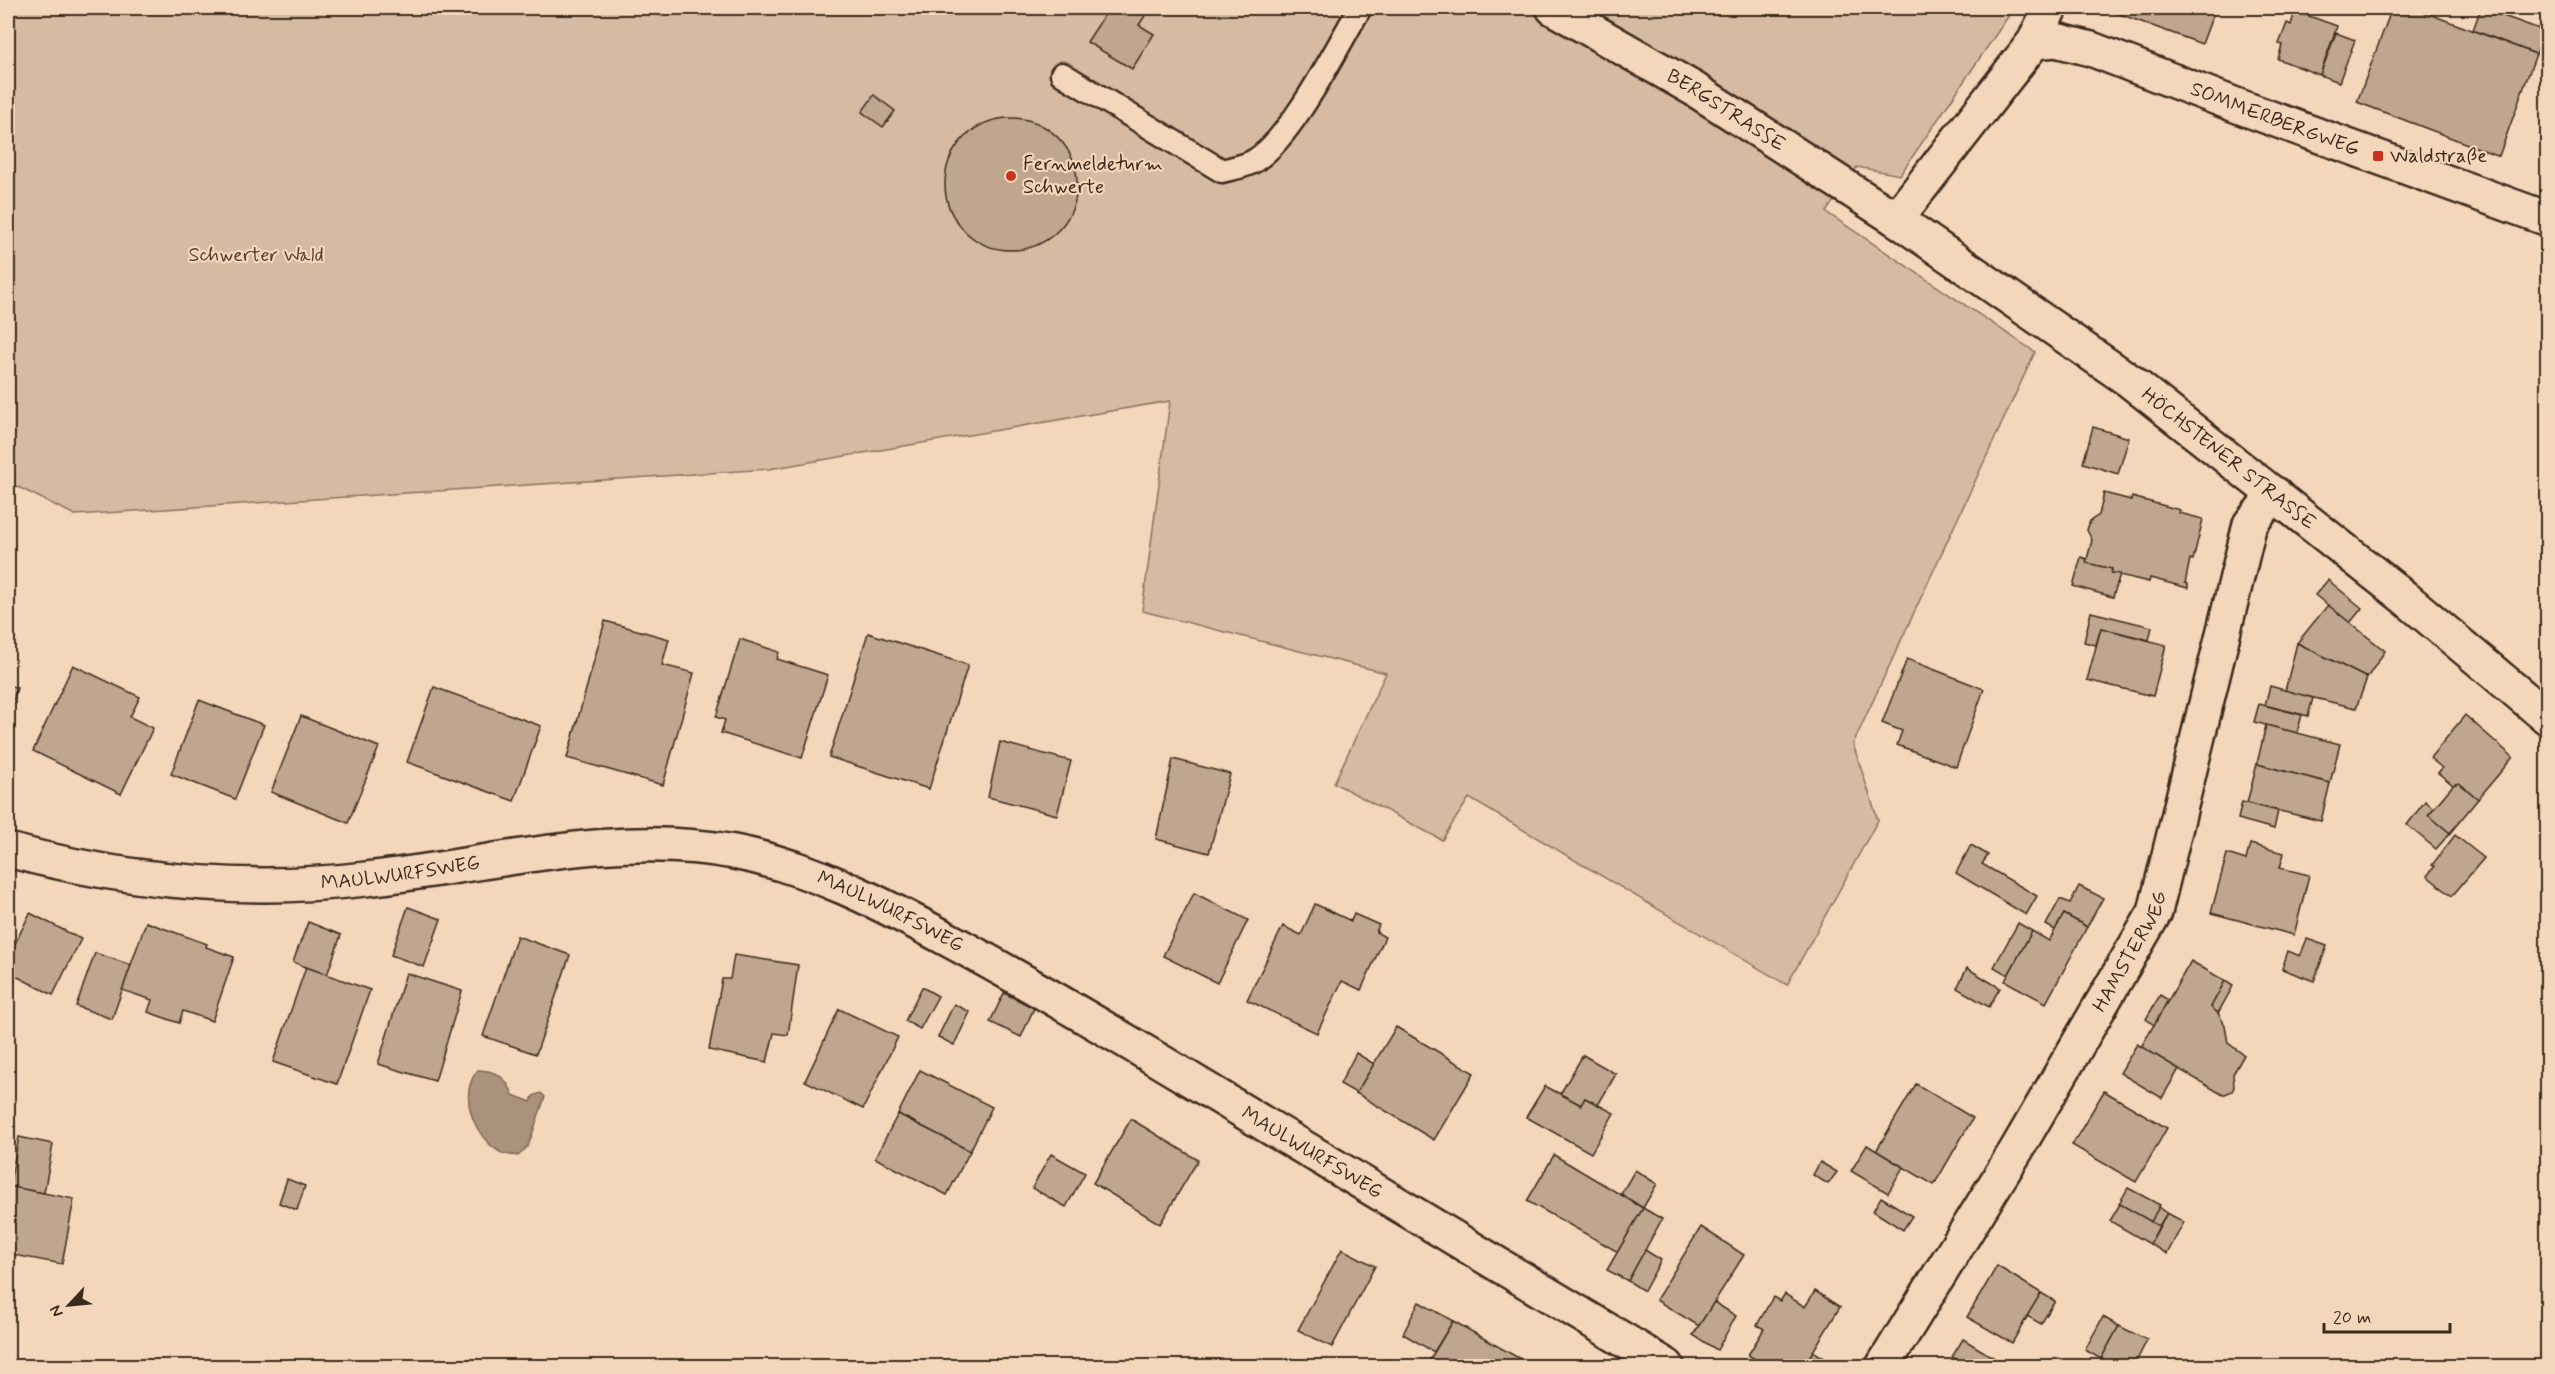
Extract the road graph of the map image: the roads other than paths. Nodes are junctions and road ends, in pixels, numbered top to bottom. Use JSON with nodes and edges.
{"nodes":[{"id":1,"x":1360,"y":8,"type":"edge"},
{"id":2,"x":1553,"y":8,"type":"edge"},
{"id":3,"x":2050,"y":8,"type":"edge"},
{"id":4,"x":2034,"y":42,"type":"junction"},
{"id":5,"x":1062,"y":75,"type":"dead end"},
{"id":6,"x":1896,"y":219,"type":"junction"},
{"id":7,"x":2547,"y":219,"type":"edge"},
{"id":8,"x":2275,"y":494,"type":"junction"},
{"id":9,"x":2547,"y":717,"type":"edge"},
{"id":10,"x":8,"y":850,"type":"edge"},
{"id":11,"x":1666,"y":1366,"type":"edge"},
{"id":12,"x":1883,"y":1366,"type":"edge"}],
"edges":[{"from":1,"to":5,"type":"lane"},
{"from":2,"to":6,"type":"street","name":"BERGSTRASSE"},
{"from":3,"to":4,"type":"street"},
{"from":4,"to":6,"type":"street"},
{"from":4,"to":7,"type":"street","name":"SOMMERBERGWEG"},
{"from":6,"to":8,"type":"street","name":"HÖCHSTENER STRASSE"},
{"from":8,"to":9,"type":"street","name":"HÖCHSTENER STRASSE"},
{"from":8,"to":12,"type":"street","name":"HAMSTERWEG"},
{"from":10,"to":11,"type":"street","name":"MAULWURFSWEG"}]}
